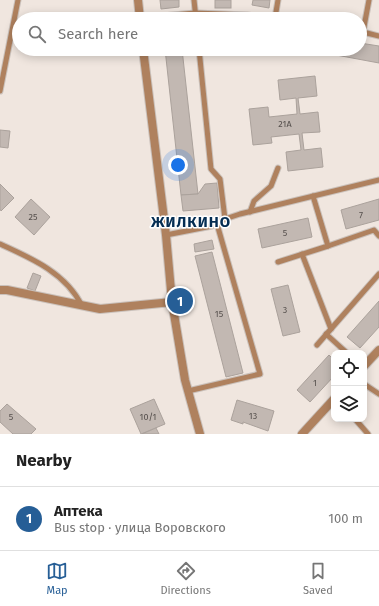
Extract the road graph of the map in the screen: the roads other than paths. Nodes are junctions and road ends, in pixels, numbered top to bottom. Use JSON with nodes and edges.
{"nodes":[{"id":1,"x":18,"y":0,"type":"edge"},
{"id":2,"x":138,"y":0,"type":"edge"},
{"id":3,"x":194,"y":0,"type":"edge"},
{"id":4,"x":278,"y":0,"type":"edge"},
{"id":5,"x":369,"y":0,"type":"edge"},
{"id":6,"x":16,"y":12,"type":"edge"},
{"id":7,"x":139,"y":12,"type":"edge"},
{"id":8,"x":195,"y":12,"type":"edge"},
{"id":9,"x":276,"y":12,"type":"edge"},
{"id":10,"x":366,"y":12,"type":"edge"},
{"id":11,"x":12,"y":30,"type":"edge"},
{"id":12,"x":367,"y":33,"type":"edge"},
{"id":13,"x":379,"y":36,"type":"edge"},
{"id":14,"x":144,"y":56,"type":"edge"},
{"id":15,"x":200,"y":56,"type":"edge"},
{"id":16,"x":0,"y":91,"type":"edge"},
{"id":17,"x":278,"y":168,"type":"dead end"},
{"id":18,"x":379,"y":180,"type":"edge"},
{"id":19,"x":313,"y":196,"type":"junction"},
{"id":20,"x":250,"y":212,"type":"junction"},
{"id":21,"x":225,"y":219,"type":"junction"},
{"id":22,"x":217,"y":224,"type":"junction"},
{"id":23,"x":166,"y":235,"type":"junction"},
{"id":24,"x":379,"y":236,"type":"edge"},
{"id":25,"x":0,"y":244,"type":"edge"},
{"id":26,"x":328,"y":246,"type":"junction"},
{"id":27,"x":302,"y":254,"type":"junction"},
{"id":28,"x":278,"y":262,"type":"dead end"},
{"id":29,"x":379,"y":274,"type":"edge"},
{"id":30,"x":0,"y":290,"type":"edge"},
{"id":31,"x":172,"y":302,"type":"junction"},
{"id":32,"x":82,"y":306,"type":"junction"},
{"id":33,"x":331,"y":329,"type":"junction"},
{"id":34,"x":326,"y":334,"type":"junction"},
{"id":35,"x":316,"y":345,"type":"dead end"},
{"id":36,"x":344,"y":350,"type":"edge"},
{"id":37,"x":379,"y":350,"type":"edge"},
{"id":38,"x":367,"y":363,"type":"edge"},
{"id":39,"x":367,"y":386,"type":"edge"},
{"id":40,"x":188,"y":391,"type":"junction"},
{"id":41,"x":379,"y":394,"type":"edge"},
{"id":42,"x":331,"y":402,"type":"edge"},
{"id":43,"x":358,"y":422,"type":"edge"},
{"id":44,"x":200,"y":434,"type":"edge"},
{"id":45,"x":302,"y":434,"type":"edge"},
{"id":46,"x":368,"y":434,"type":"edge"}],
"edges":[{"from":1,"to":6,"type":"lane"},
{"from":2,"to":7,"type":"street"},
{"from":3,"to":8,"type":"lane"},
{"from":4,"to":9,"type":"lane"},
{"from":5,"to":10,"type":"lane"},
{"from":11,"to":16,"type":"lane"},
{"from":12,"to":13,"type":"lane"},
{"from":14,"to":23,"type":"street"},
{"from":15,"to":21,"type":"lane"},
{"from":17,"to":20,"type":"lane"},
{"from":18,"to":19,"type":"lane"},
{"from":19,"to":20,"type":"lane"},
{"from":19,"to":26,"type":"lane"},
{"from":20,"to":21,"type":"lane"},
{"from":21,"to":22,"type":"lane"},
{"from":22,"to":23,"type":"lane"},
{"from":22,"to":40,"type":"lane"},
{"from":23,"to":31,"type":"street"},
{"from":24,"to":26,"type":"lane"},
{"from":25,"to":32,"type":"lane"},
{"from":26,"to":27,"type":"lane"},
{"from":27,"to":28,"type":"lane"},
{"from":27,"to":33,"type":"lane"},
{"from":29,"to":33,"type":"lane"},
{"from":30,"to":32,"type":"street"},
{"from":31,"to":32,"type":"street"},
{"from":31,"to":40,"type":"street"},
{"from":33,"to":34,"type":"lane"},
{"from":34,"to":35,"type":"lane"},
{"from":34,"to":36,"type":"lane"},
{"from":37,"to":38,"type":"street"},
{"from":39,"to":41,"type":"lane"},
{"from":40,"to":44,"type":"street"},
{"from":42,"to":45,"type":"street"},
{"from":43,"to":46,"type":"lane"}]}
